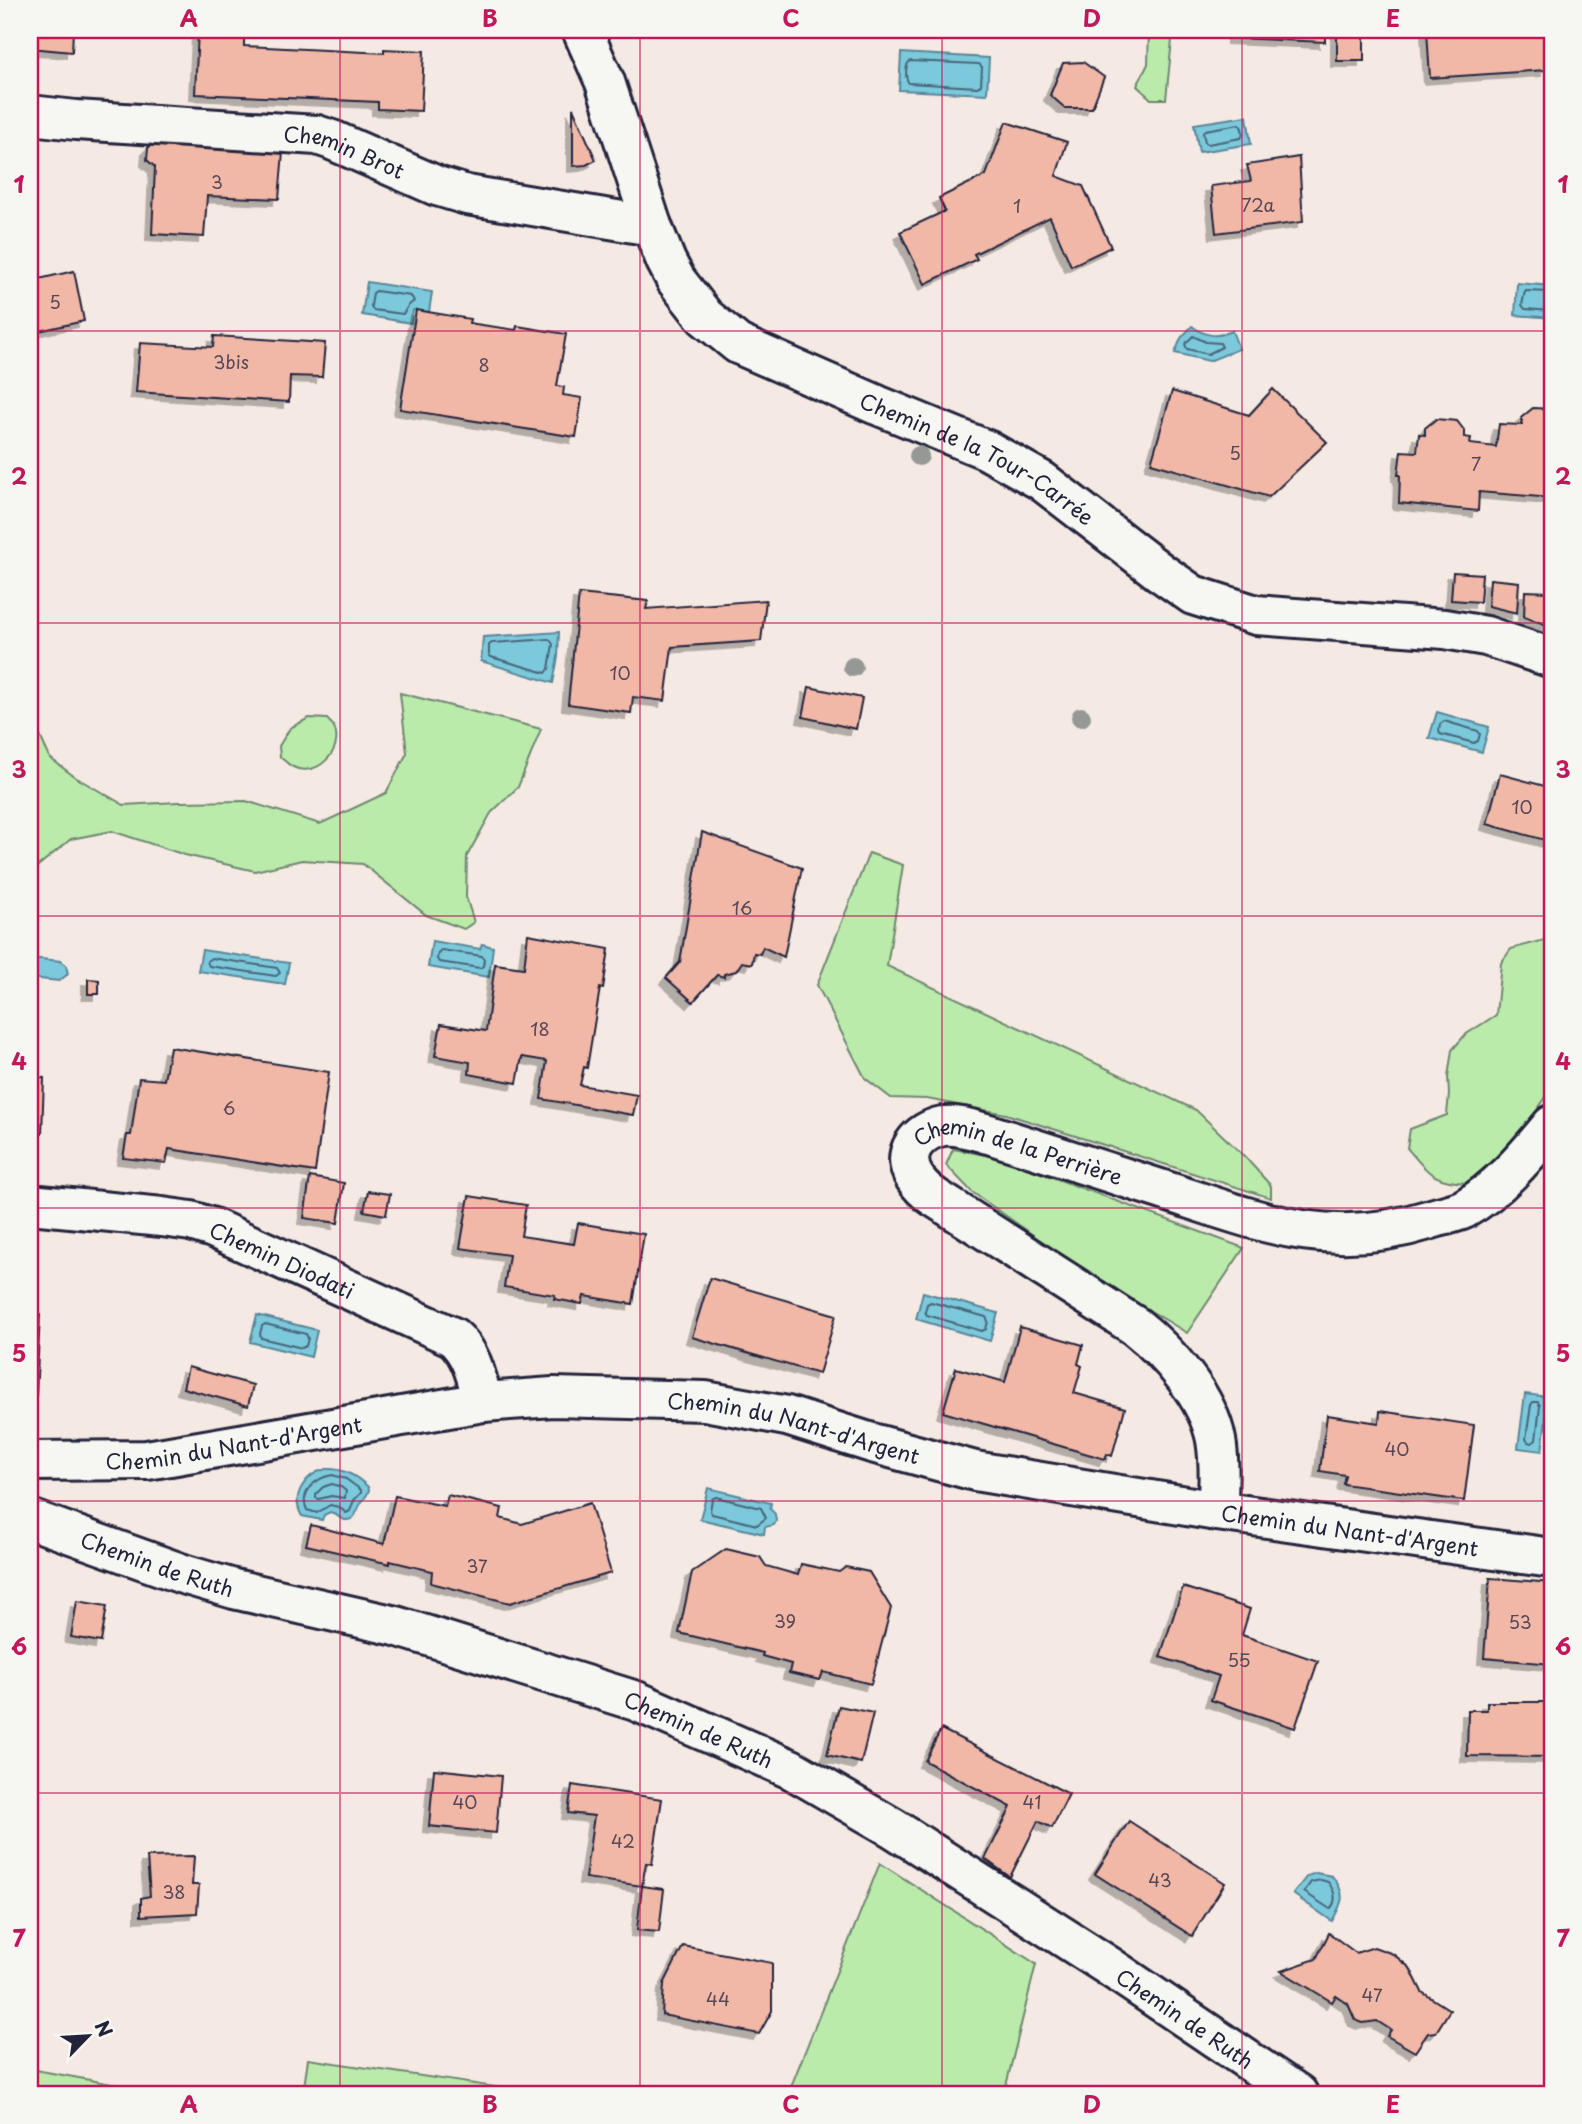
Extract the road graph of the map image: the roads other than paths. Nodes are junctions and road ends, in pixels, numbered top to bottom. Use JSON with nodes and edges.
{"nodes":[{"id":1,"x":582,"y":30,"type":"edge"},
{"id":2,"x":30,"y":115,"type":"edge"},
{"id":3,"x":652,"y":226,"type":"junction"},
{"id":4,"x":1552,"y":659,"type":"edge"},
{"id":5,"x":1552,"y":1125,"type":"edge"},
{"id":6,"x":30,"y":1204,"type":"edge"},
{"id":7,"x":483,"y":1402,"type":"junction"},
{"id":8,"x":30,"y":1461,"type":"edge"},
{"id":9,"x":1217,"y":1511,"type":"junction"},
{"id":10,"x":30,"y":1519,"type":"edge"},
{"id":11,"x":1552,"y":1558,"type":"edge"},
{"id":12,"x":1297,"y":2094,"type":"edge"}],
"edges":[{"from":1,"to":3,"type":"street","name":"Chemin de la Tour-Carrée"},
{"from":2,"to":3,"type":"street","name":"Chemin Brot"},
{"from":3,"to":4,"type":"street","name":"Chemin de la Tour-Carrée"},
{"from":5,"to":9,"type":"street","name":"Chemin de la Perrière"},
{"from":6,"to":7,"type":"street","name":"Chemin Diodati"},
{"from":7,"to":8,"type":"street","name":"Chemin du Nant-d'Argent"},
{"from":7,"to":9,"type":"street","name":"Chemin du Nant-d'Argent"},
{"from":9,"to":11,"type":"street","name":"Chemin du Nant-d'Argent"},
{"from":10,"to":12,"type":"street","name":"Chemin de Ruth"}]}
